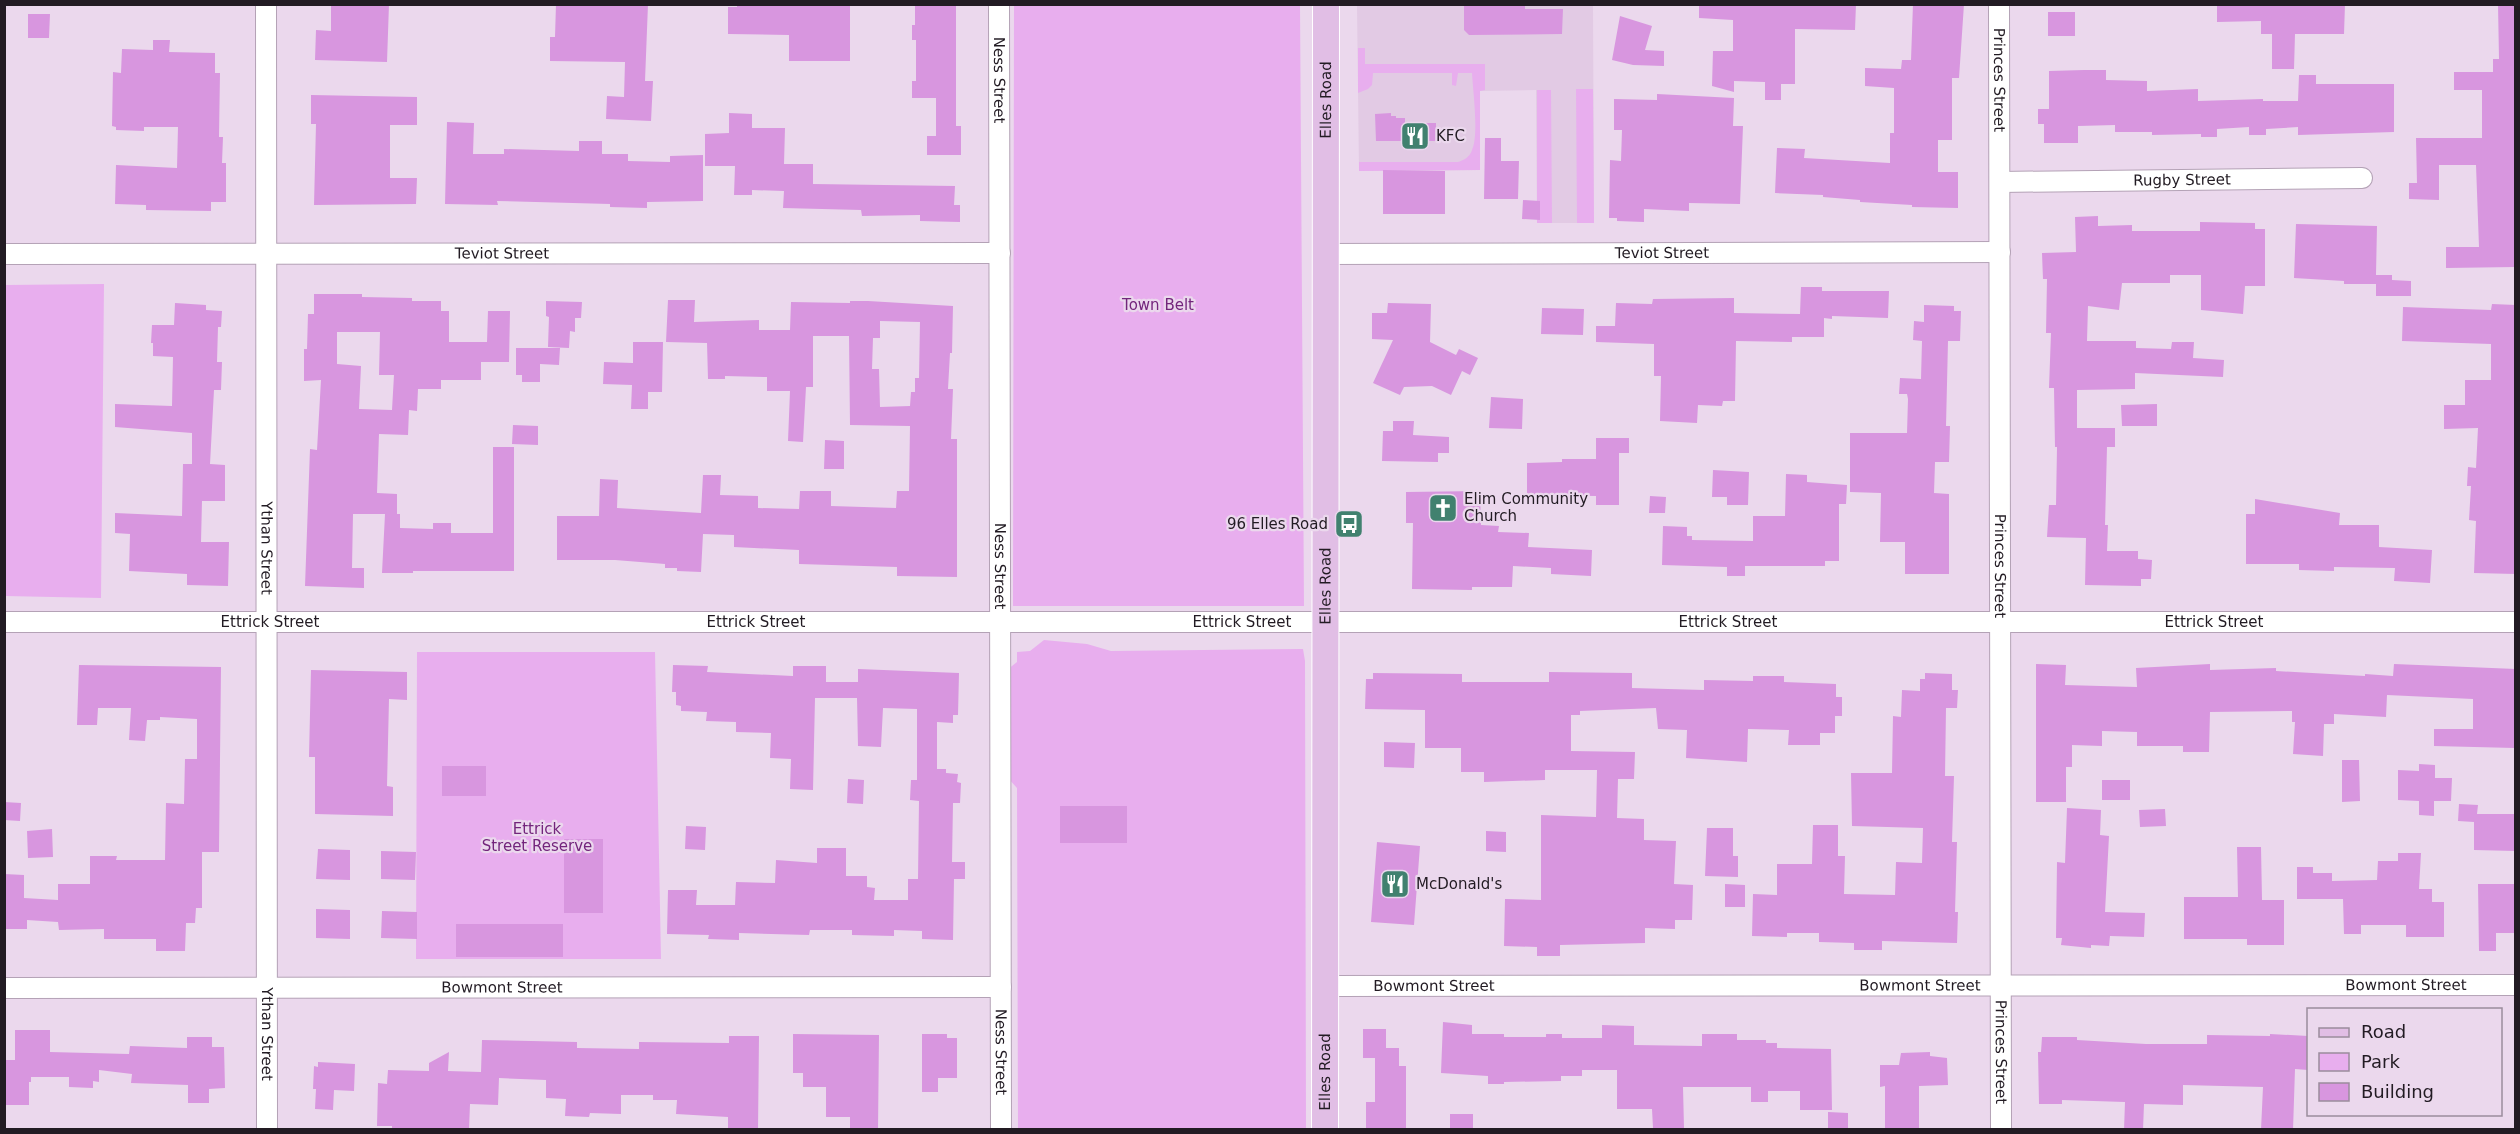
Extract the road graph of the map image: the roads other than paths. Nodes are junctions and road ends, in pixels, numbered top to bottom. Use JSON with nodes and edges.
{"nodes":[{"id":1,"x":266,"y":4,"type":"edge"},
{"id":2,"x":999,"y":4,"type":"edge"},
{"id":3,"x":1326,"y":4,"type":"edge"},
{"id":4,"x":2000,"y":4,"type":"edge"},
{"id":5,"x":2362,"y":178,"type":"dead end"},
{"id":6,"x":2000,"y":182,"type":"junction"},
{"id":7,"x":2000,"y":252,"type":"junction"},
{"id":8,"x":266,"y":253,"type":"junction"},
{"id":9,"x":999,"y":253,"type":"junction"},
{"id":10,"x":4,"y":254,"type":"edge"},
{"id":11,"x":1324,"y":254,"type":"junction"},
{"id":12,"x":267,"y":621,"type":"junction"},
{"id":13,"x":999,"y":621,"type":"junction"},
{"id":14,"x":1324,"y":621,"type":"junction"},
{"id":15,"x":4,"y":622,"type":"edge"},
{"id":16,"x":2000,"y":622,"type":"junction"},
{"id":17,"x":2516,"y":622,"type":"edge"},
{"id":18,"x":2516,"y":985,"type":"edge"},
{"id":19,"x":1324,"y":986,"type":"junction"},
{"id":20,"x":2001,"y":986,"type":"junction"},
{"id":21,"x":1001,"y":987,"type":"junction"},
{"id":22,"x":4,"y":988,"type":"edge"},
{"id":23,"x":267,"y":988,"type":"junction"},
{"id":24,"x":267,"y":1130,"type":"edge"},
{"id":25,"x":1001,"y":1130,"type":"edge"},
{"id":26,"x":1325,"y":1130,"type":"edge"},
{"id":27,"x":2001,"y":1130,"type":"edge"}],
"edges":[{"from":1,"to":8,"type":"street","name":"Ythan Street"},
{"from":2,"to":9,"type":"street","name":"Ness Street"},
{"from":3,"to":11,"type":"main road","name":"Elles Road"},
{"from":4,"to":6,"type":"street","name":"Princes Street"},
{"from":5,"to":6,"type":"street","name":"Rugby Street"},
{"from":6,"to":7,"type":"street","name":"Princes Street"},
{"from":7,"to":11,"type":"street","name":"Teviot Street"},
{"from":7,"to":16,"type":"street","name":"Princes Street"},
{"from":8,"to":9,"type":"street","name":"Teviot Street"},
{"from":8,"to":10,"type":"street","name":"Teviot Street"},
{"from":8,"to":12,"type":"street","name":"Ythan Street"},
{"from":9,"to":13,"type":"street","name":"Ness Street"},
{"from":11,"to":14,"type":"main road","name":"Elles Road"},
{"from":12,"to":13,"type":"street","name":"Ettrick Street"},
{"from":12,"to":15,"type":"street","name":"Ettrick Street"},
{"from":12,"to":23,"type":"street","name":"Ythan Street"},
{"from":13,"to":14,"type":"street","name":"Ettrick Street"},
{"from":13,"to":21,"type":"street","name":"Ness Street"},
{"from":14,"to":16,"type":"street","name":"Ettrick Street"},
{"from":14,"to":19,"type":"main road","name":"Elles Road"},
{"from":16,"to":17,"type":"street","name":"Ettrick Street"},
{"from":16,"to":20,"type":"street","name":"Princes Street"},
{"from":18,"to":20,"type":"street","name":"Bowmont Street"},
{"from":19,"to":20,"type":"street","name":"Bowmont Street"},
{"from":19,"to":26,"type":"main road","name":"Elles Road"},
{"from":20,"to":27,"type":"street","name":"Princes Street"},
{"from":21,"to":23,"type":"street","name":"Bowmont Street"},
{"from":21,"to":25,"type":"street","name":"Ness Street"},
{"from":22,"to":23,"type":"street","name":"Bowmont Street"},
{"from":23,"to":24,"type":"street","name":"Ythan Street"}]}
